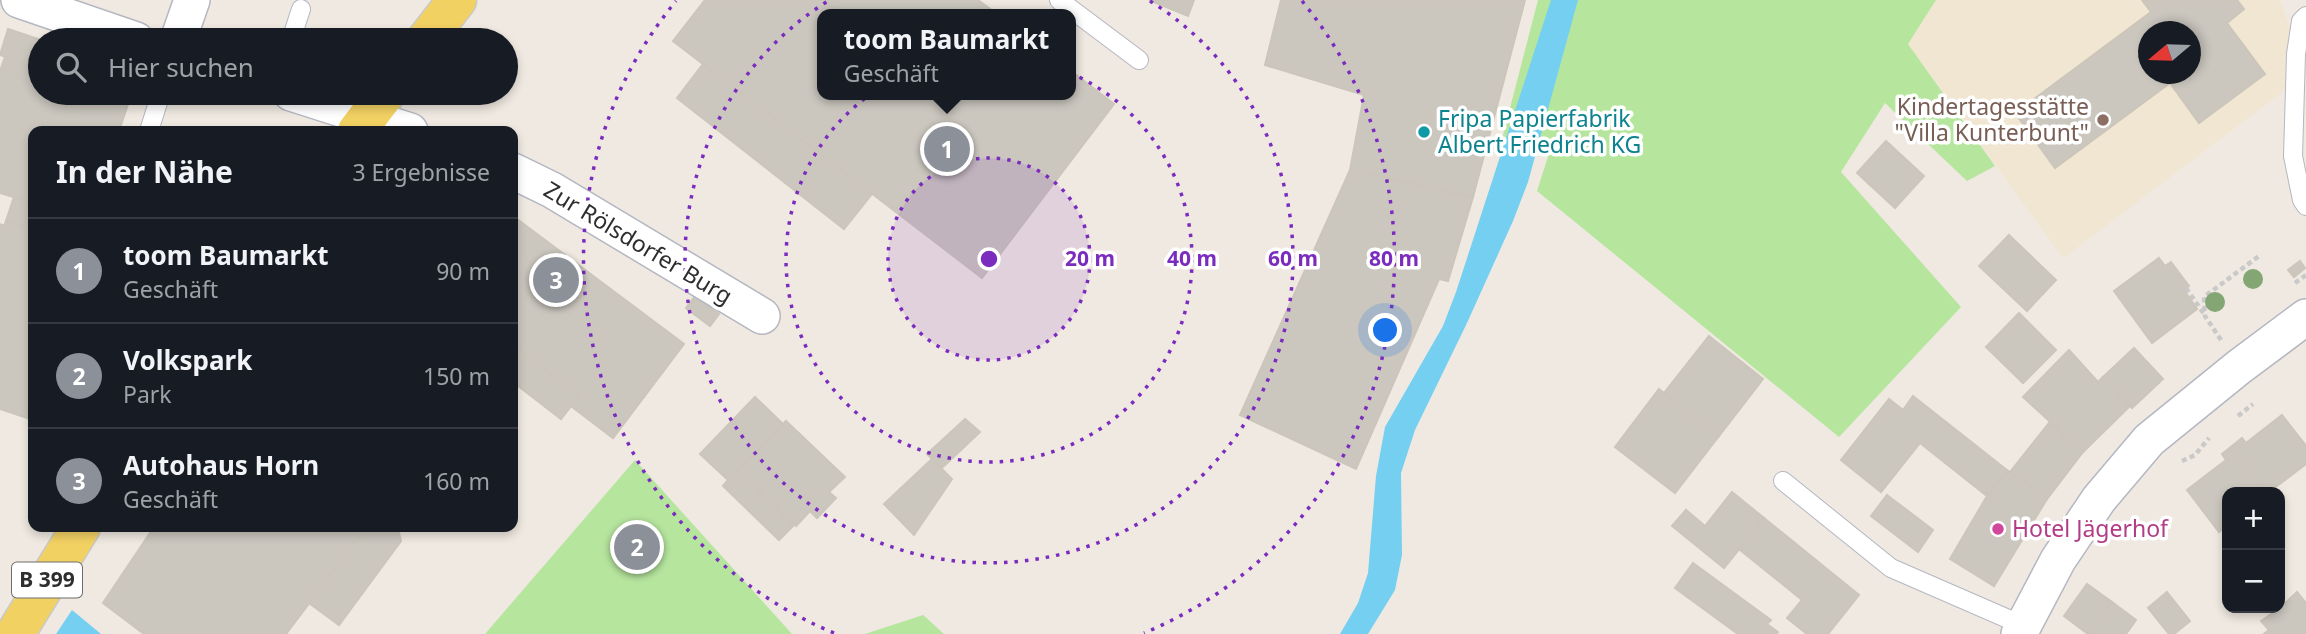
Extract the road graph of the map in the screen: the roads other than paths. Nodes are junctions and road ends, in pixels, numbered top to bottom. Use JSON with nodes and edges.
{"nodes":[{"id":1,"x":19,"y":0,"type":"edge"},
{"id":2,"x":192,"y":0,"type":"edge"},
{"id":3,"x":457,"y":0,"type":"edge"},
{"id":4,"x":301,"y":9,"type":"dead end"},
{"id":5,"x":1076,"y":13,"type":"edge"},
{"id":6,"x":2306,"y":16,"type":"edge"},
{"id":7,"x":101,"y":28,"type":"edge"},
{"id":8,"x":182,"y":28,"type":"edge"},
{"id":9,"x":294,"y":28,"type":"edge"},
{"id":10,"x":435,"y":28,"type":"edge"},
{"id":11,"x":1139,"y":60,"type":"dead end"},
{"id":12,"x":157,"y":105,"type":"edge"},
{"id":13,"x":336,"y":105,"type":"edge"},
{"id":14,"x":370,"y":114,"type":"edge"},
{"id":15,"x":151,"y":126,"type":"edge"},
{"id":16,"x":398,"y":126,"type":"edge"},
{"id":17,"x":518,"y":173,"type":"edge"},
{"id":18,"x":2306,"y":206,"type":"edge"},
{"id":19,"x":762,"y":316,"type":"dead end"},
{"id":20,"x":2306,"y":317,"type":"edge"},
{"id":21,"x":1783,"y":481,"type":"dead end"},
{"id":22,"x":78,"y":532,"type":"edge"},
{"id":23,"x":2021,"y":629,"type":"edge"},
{"id":24,"x":15,"y":634,"type":"edge"}],
"edges":[{"from":1,"to":7,"type":"street"},
{"from":2,"to":8,"type":"street"},
{"from":3,"to":10,"type":"main road"},
{"from":4,"to":9,"type":"lane"},
{"from":5,"to":11,"type":"lane"},
{"from":6,"to":18,"type":"lane"},
{"from":12,"to":15,"type":"lane"},
{"from":13,"to":14,"type":"street"},
{"from":14,"to":16,"type":"street"},
{"from":17,"to":19,"type":"street","name":"Zur Rölsdorfer Burg"},
{"from":20,"to":23,"type":"street"},
{"from":21,"to":23,"type":"lane"},
{"from":22,"to":24,"type":"main road","number":"B 399"}]}
